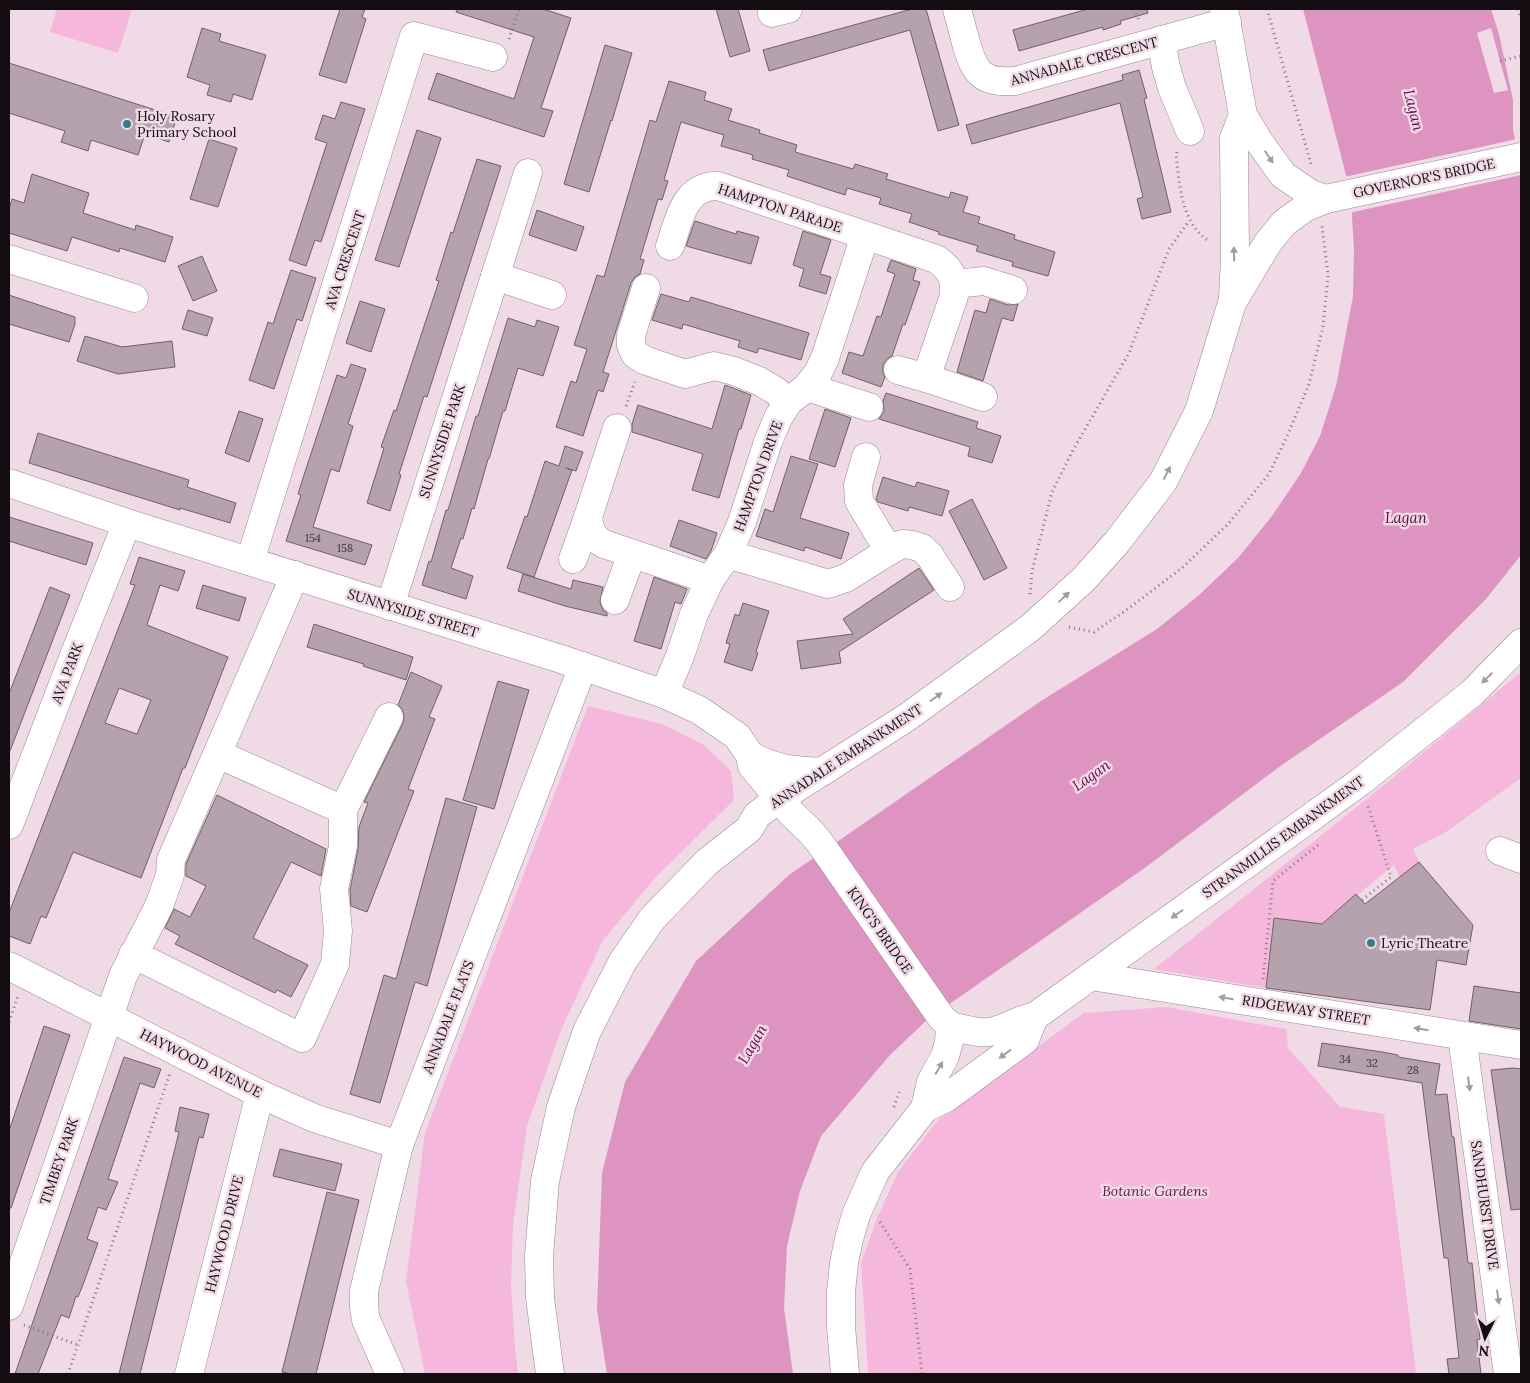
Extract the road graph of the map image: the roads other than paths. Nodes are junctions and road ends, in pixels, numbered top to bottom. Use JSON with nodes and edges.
{"nodes":[{"id":1,"x":956,"y":9,"type":"edge"},
{"id":2,"x":1225,"y":16,"type":"edge"},
{"id":3,"x":1161,"y":40,"type":"junction"},
{"id":4,"x":493,"y":58,"type":"dead end"},
{"id":5,"x":1243,"y":115,"type":"junction"},
{"id":6,"x":1190,"y":131,"type":"road end"},
{"id":7,"x":1521,"y":157,"type":"edge"},
{"id":8,"x":528,"y":173,"type":"dead end"},
{"id":9,"x":1328,"y":204,"type":"junction"},
{"id":10,"x":865,"y":236,"type":"junction"},
{"id":11,"x":670,"y":246,"type":"dead end"},
{"id":12,"x":9,"y":259,"type":"edge"},
{"id":13,"x":495,"y":276,"type":"junction"},
{"id":14,"x":954,"y":284,"type":"junction"},
{"id":15,"x":646,"y":288,"type":"dead end"},
{"id":16,"x":1013,"y":290,"type":"dead end"},
{"id":17,"x":552,"y":295,"type":"dead end"},
{"id":18,"x":134,"y":298,"type":"dead end"},
{"id":19,"x":1232,"y":303,"type":"junction"},
{"id":20,"x":898,"y":370,"type":"dead end"},
{"id":21,"x":926,"y":378,"type":"junction"},
{"id":22,"x":797,"y":395,"type":"junction"},
{"id":23,"x":984,"y":397,"type":"dead end"},
{"id":24,"x":869,"y":407,"type":"dead end"},
{"id":25,"x":618,"y":428,"type":"road end"},
{"id":26,"x":866,"y":457,"type":"dead end"},
{"id":27,"x":9,"y":483,"type":"edge"},
{"id":28,"x":588,"y":517,"type":"junction"},
{"id":29,"x":127,"y":523,"type":"junction"},
{"id":30,"x":889,"y":551,"type":"junction"},
{"id":31,"x":632,"y":554,"type":"junction"},
{"id":32,"x":728,"y":554,"type":"junction"},
{"id":33,"x":573,"y":559,"type":"dead end"},
{"id":34,"x":250,"y":561,"type":"junction"},
{"id":35,"x":295,"y":575,"type":"junction"},
{"id":36,"x":710,"y":580,"type":"junction"},
{"id":37,"x":950,"y":587,"type":"dead end"},
{"id":38,"x":615,"y":600,"type":"dead end"},
{"id":39,"x":390,"y":606,"type":"junction"},
{"id":40,"x":1521,"y":643,"type":"edge"},
{"id":41,"x":583,"y":666,"type":"junction"},
{"id":42,"x":664,"y":694,"type":"junction"},
{"id":43,"x":389,"y":717,"type":"dead end"},
{"id":44,"x":218,"y":754,"type":"junction"},
{"id":45,"x":750,"y":755,"type":"junction"},
{"id":46,"x":822,"y":772,"type":"junction"},
{"id":47,"x":779,"y":799,"type":"junction"},
{"id":48,"x":343,"y":810,"type":"junction"},
{"id":49,"x":9,"y":825,"type":"edge"},
{"id":50,"x":749,"y":829,"type":"junction"},
{"id":51,"x":815,"y":837,"type":"junction"},
{"id":52,"x":133,"y":954,"type":"junction"},
{"id":53,"x":9,"y":966,"type":"edge"},
{"id":54,"x":1091,"y":976,"type":"junction"},
{"id":55,"x":109,"y":1016,"type":"junction"},
{"id":56,"x":1034,"y":1017,"type":"junction"},
{"id":57,"x":946,"y":1022,"type":"junction"},
{"id":58,"x":1462,"y":1036,"type":"junction"},
{"id":59,"x":1521,"y":1045,"type":"edge"},
{"id":60,"x":260,"y":1094,"type":"junction"},
{"id":61,"x":925,"y":1108,"type":"junction"},
{"id":62,"x":399,"y":1145,"type":"junction"},
{"id":63,"x":13,"y":1315,"type":"edge"},
{"id":64,"x":189,"y":1374,"type":"edge"},
{"id":65,"x":390,"y":1374,"type":"edge"},
{"id":66,"x":550,"y":1374,"type":"edge"},
{"id":67,"x":845,"y":1374,"type":"edge"},
{"id":68,"x":1508,"y":1374,"type":"edge"}],
"edges":[{"from":1,"to":3,"type":"street","name":"ANNADALE CRESCENT"},
{"from":2,"to":3,"type":"street","name":"ANNADALE CRESCENT"},
{"from":2,"to":5,"type":"street"},
{"from":3,"to":6,"type":"street"},
{"from":4,"to":34,"type":"street","name":"AVA CRESCENT"},
{"from":5,"to":9,"type":"street","one_way":true},
{"from":19,"to":5,"type":"street","name":"ANNADALE EMBANKMENT","one_way":true},
{"from":7,"to":9,"type":"street","name":"GOVERNOR'S BRIDGE"},
{"from":8,"to":13,"type":"street","name":"SUNNYSIDE PARK"},
{"from":9,"to":19,"type":"street","name":"ANNADALE EMBANKMENT"},
{"from":10,"to":11,"type":"street","name":"HAMPTON PARADE"},
{"from":10,"to":14,"type":"street"},
{"from":10,"to":22,"type":"street","name":"HAMPTON DRIVE"},
{"from":12,"to":18,"type":"street"},
{"from":13,"to":17,"type":"street"},
{"from":13,"to":39,"type":"street","name":"SUNNYSIDE PARK"},
{"from":14,"to":16,"type":"street"},
{"from":14,"to":21,"type":"street"},
{"from":15,"to":22,"type":"street"},
{"from":46,"to":19,"type":"street","name":"ANNADALE EMBANKMENT","one_way":true},
{"from":20,"to":21,"type":"street"},
{"from":21,"to":23,"type":"street"},
{"from":22,"to":24,"type":"street"},
{"from":22,"to":32,"type":"street","name":"HAMPTON DRIVE"},
{"from":25,"to":28,"type":"street"},
{"from":26,"to":30,"type":"street"},
{"from":27,"to":29,"type":"street","name":"SUNNYSIDE STREET"},
{"from":28,"to":31,"type":"street"},
{"from":28,"to":33,"type":"street"},
{"from":29,"to":34,"type":"street","name":"SUNNYSIDE STREET"},
{"from":29,"to":49,"type":"street","name":"AVA PARK"},
{"from":30,"to":32,"type":"street"},
{"from":30,"to":37,"type":"street"},
{"from":31,"to":36,"type":"street"},
{"from":31,"to":38,"type":"street"},
{"from":32,"to":36,"type":"street","name":"HAMPTON DRIVE"},
{"from":34,"to":35,"type":"street","name":"SUNNYSIDE STREET"},
{"from":35,"to":39,"type":"street","name":"SUNNYSIDE STREET"},
{"from":35,"to":44,"type":"street","name":"TIMBEY PARK"},
{"from":36,"to":42,"type":"street","name":"HAMPTON DRIVE"},
{"from":39,"to":41,"type":"street","name":"SUNNYSIDE STREET"},
{"from":40,"to":54,"type":"street","name":"STRANMILLIS EMBANKMENT","one_way":true},
{"from":41,"to":42,"type":"street","name":"SUNNYSIDE STREET"},
{"from":41,"to":62,"type":"street","name":"ANNADALE FLATS"},
{"from":42,"to":45,"type":"street","name":"SUNNYSIDE STREET"},
{"from":43,"to":48,"type":"street"},
{"from":44,"to":48,"type":"street"},
{"from":44,"to":52,"type":"street","name":"TIMBEY PARK"},
{"from":45,"to":46,"type":"street"},
{"from":45,"to":47,"type":"street","name":"SUNNYSIDE STREET"},
{"from":46,"to":47,"type":"street","name":"ANNADALE EMBANKMENT"},
{"from":46,"to":51,"type":"street"},
{"from":47,"to":50,"type":"street","name":"ANNADALE EMBANKMENT"},
{"from":47,"to":51,"type":"street","name":"KING'S BRIDGE"},
{"from":48,"to":52,"type":"street"},
{"from":50,"to":51,"type":"street"},
{"from":50,"to":66,"type":"street","name":"ANNADALE EMBANKMENT"},
{"from":51,"to":57,"type":"street","name":"KING'S BRIDGE"},
{"from":52,"to":55,"type":"street","name":"TIMBEY PARK"},
{"from":53,"to":55,"type":"street","name":"HAYWOOD AVENUE"},
{"from":54,"to":56,"type":"street","name":"STRANMILLIS EMBANKMENT"},
{"from":58,"to":54,"type":"street","name":"RIDGEWAY STREET","one_way":true},
{"from":55,"to":60,"type":"street","name":"HAYWOOD AVENUE"},
{"from":55,"to":63,"type":"street","name":"TIMBEY PARK"},
{"from":56,"to":57,"type":"street","name":"STRANMILLIS EMBANKMENT"},
{"from":56,"to":61,"type":"street","one_way":true},
{"from":61,"to":57,"type":"street","one_way":true},
{"from":58,"to":59,"type":"street","name":"RIDGEWAY STREET"},
{"from":58,"to":68,"type":"street","name":"SANDHURST DRIVE","one_way":true},
{"from":60,"to":62,"type":"street","name":"HAYWOOD AVENUE"},
{"from":60,"to":64,"type":"street","name":"HAYWOOD DRIVE"},
{"from":61,"to":67,"type":"street"},
{"from":62,"to":65,"type":"street","name":"ANNADALE FLATS"}]}
